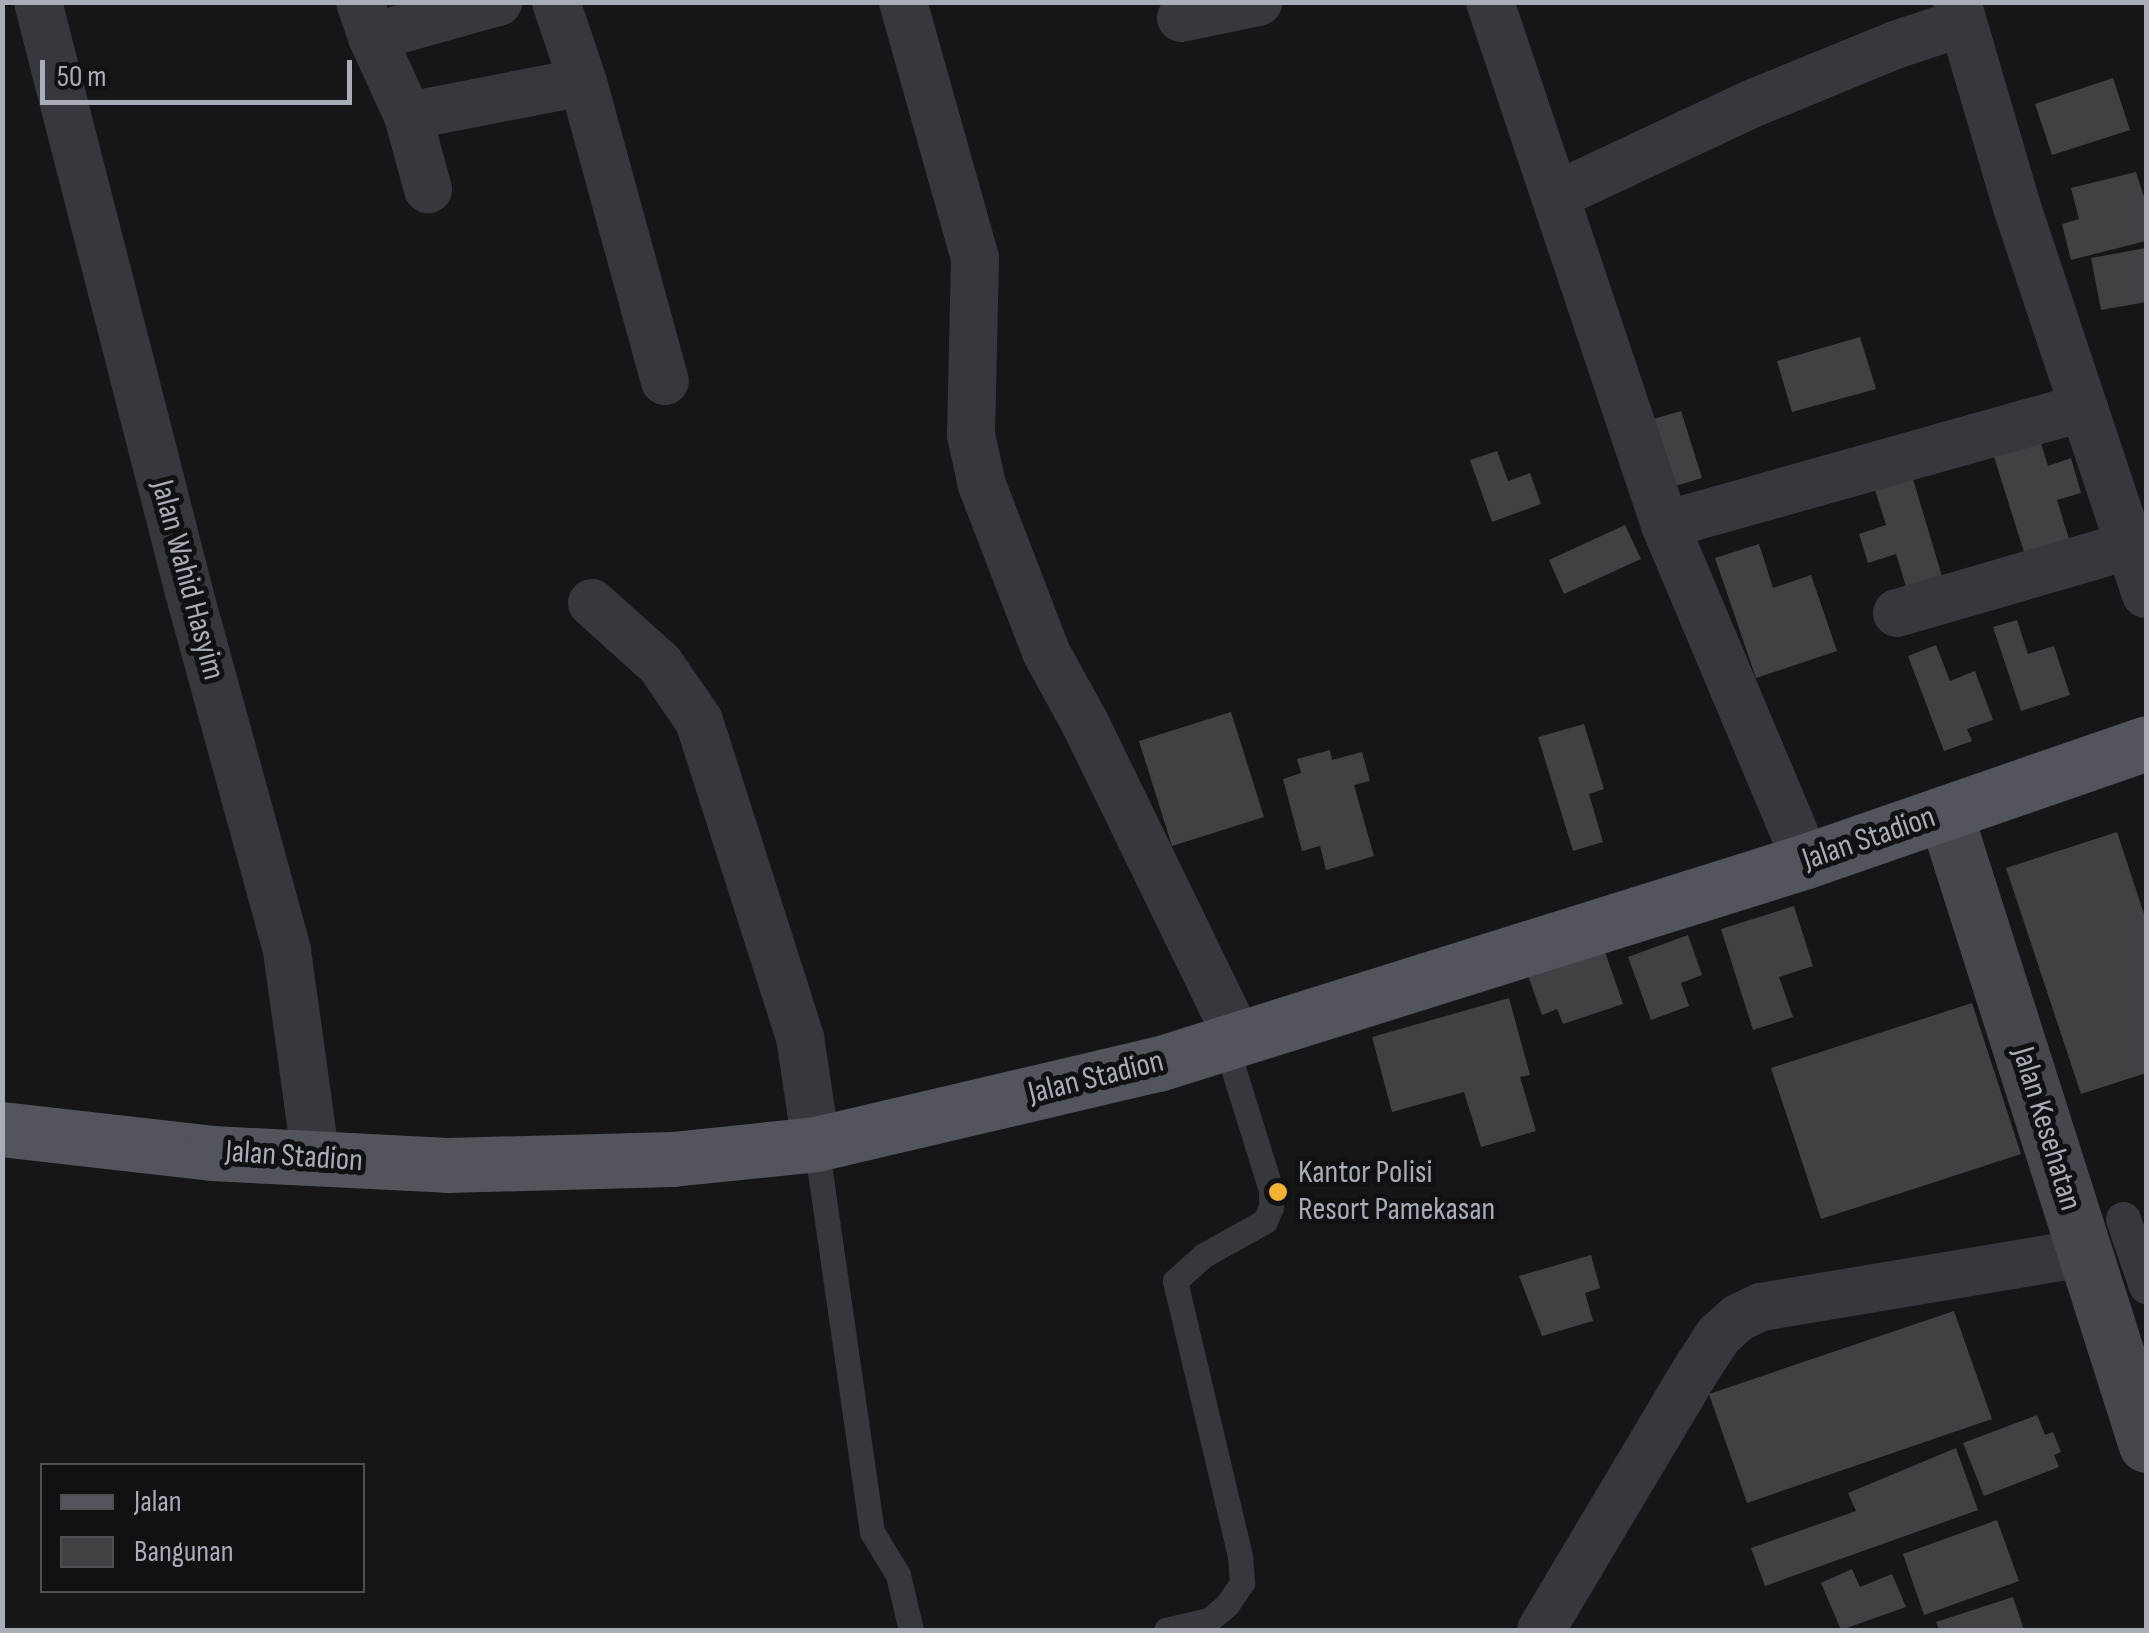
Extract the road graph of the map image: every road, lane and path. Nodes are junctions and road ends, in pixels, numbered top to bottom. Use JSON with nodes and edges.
{"nodes":[{"id":1,"x":38,"y":2,"type":"edge"},
{"id":2,"x":498,"y":2,"type":"edge"},
{"id":3,"x":556,"y":2,"type":"edge"},
{"id":4,"x":903,"y":2,"type":"edge"},
{"id":5,"x":1258,"y":2,"type":"edge"},
{"id":6,"x":1490,"y":2,"type":"edge"},
{"id":7,"x":1959,"y":13,"type":"edge"},
{"id":8,"x":1181,"y":18,"type":"dead end"},
{"id":9,"x":366,"y":20,"type":"edge"},
{"id":10,"x":583,"y":82,"type":"junction"},
{"id":11,"x":408,"y":116,"type":"junction"},
{"id":12,"x":428,"y":189,"type":"dead end"},
{"id":13,"x":1555,"y":196,"type":"junction"},
{"id":14,"x":665,"y":381,"type":"dead end"},
{"id":15,"x":2084,"y":407,"type":"junction"},
{"id":16,"x":1665,"y":525,"type":"junction"},
{"id":17,"x":2128,"y":546,"type":"junction"},
{"id":18,"x":2146,"y":594,"type":"edge"},
{"id":19,"x":592,"y":603,"type":"dead end"},
{"id":20,"x":1897,"y":613,"type":"dead end"},
{"id":21,"x":2146,"y":744,"type":"edge"},
{"id":22,"x":1945,"y":813,"type":"junction"},
{"id":23,"x":1806,"y":861,"type":"junction"},
{"id":24,"x":1231,"y":1040,"type":"junction"},
{"id":25,"x":2,"y":1129,"type":"edge"},
{"id":26,"x":816,"y":1144,"type":"junction"},
{"id":27,"x":316,"y":1161,"type":"junction"},
{"id":28,"x":2085,"y":1216,"type":"junction"},
{"id":29,"x":2146,"y":1286,"type":"edge"},
{"id":30,"x":2142,"y":1418,"type":"edge"},
{"id":31,"x":1209,"y":1625,"type":"edge"},
{"id":32,"x":911,"y":1630,"type":"edge"},
{"id":33,"x":1166,"y":1630,"type":"edge"},
{"id":34,"x":1541,"y":1630,"type":"edge"}],
"edges":[{"from":1,"to":27,"type":"street","name":"Jalan Wahid Hasyim"},
{"from":2,"to":9,"type":"street"},
{"from":3,"to":10,"type":"street"},
{"from":4,"to":24,"type":"street"},
{"from":5,"to":8,"type":"street"},
{"from":6,"to":13,"type":"street"},
{"from":7,"to":13,"type":"street"},
{"from":7,"to":15,"type":"street"},
{"from":9,"to":11,"type":"street"},
{"from":10,"to":11,"type":"street"},
{"from":10,"to":14,"type":"street"},
{"from":11,"to":12,"type":"street"},
{"from":13,"to":16,"type":"street"},
{"from":15,"to":16,"type":"street"},
{"from":15,"to":17,"type":"street"},
{"from":16,"to":23,"type":"street"},
{"from":17,"to":18,"type":"street"},
{"from":17,"to":20,"type":"street"},
{"from":19,"to":26,"type":"street"},
{"from":21,"to":22,"type":"main road","name":"Jalan Stadion"},
{"from":22,"to":23,"type":"main road","name":"Jalan Stadion"},
{"from":22,"to":28,"type":"main road","name":"Jalan Kesehatan"},
{"from":23,"to":24,"type":"main road","name":"Jalan Stadion"},
{"from":24,"to":26,"type":"main road","name":"Jalan Stadion"},
{"from":24,"to":31,"type":"lane"},
{"from":25,"to":27,"type":"main road","name":"Jalan Stadion"},
{"from":26,"to":27,"type":"main road","name":"Jalan Stadion"},
{"from":26,"to":32,"type":"lane"},
{"from":28,"to":29,"type":"street"},
{"from":28,"to":30,"type":"main road","name":"Jalan Kesehatan"},
{"from":28,"to":34,"type":"street"},
{"from":31,"to":33,"type":"lane"}]}
